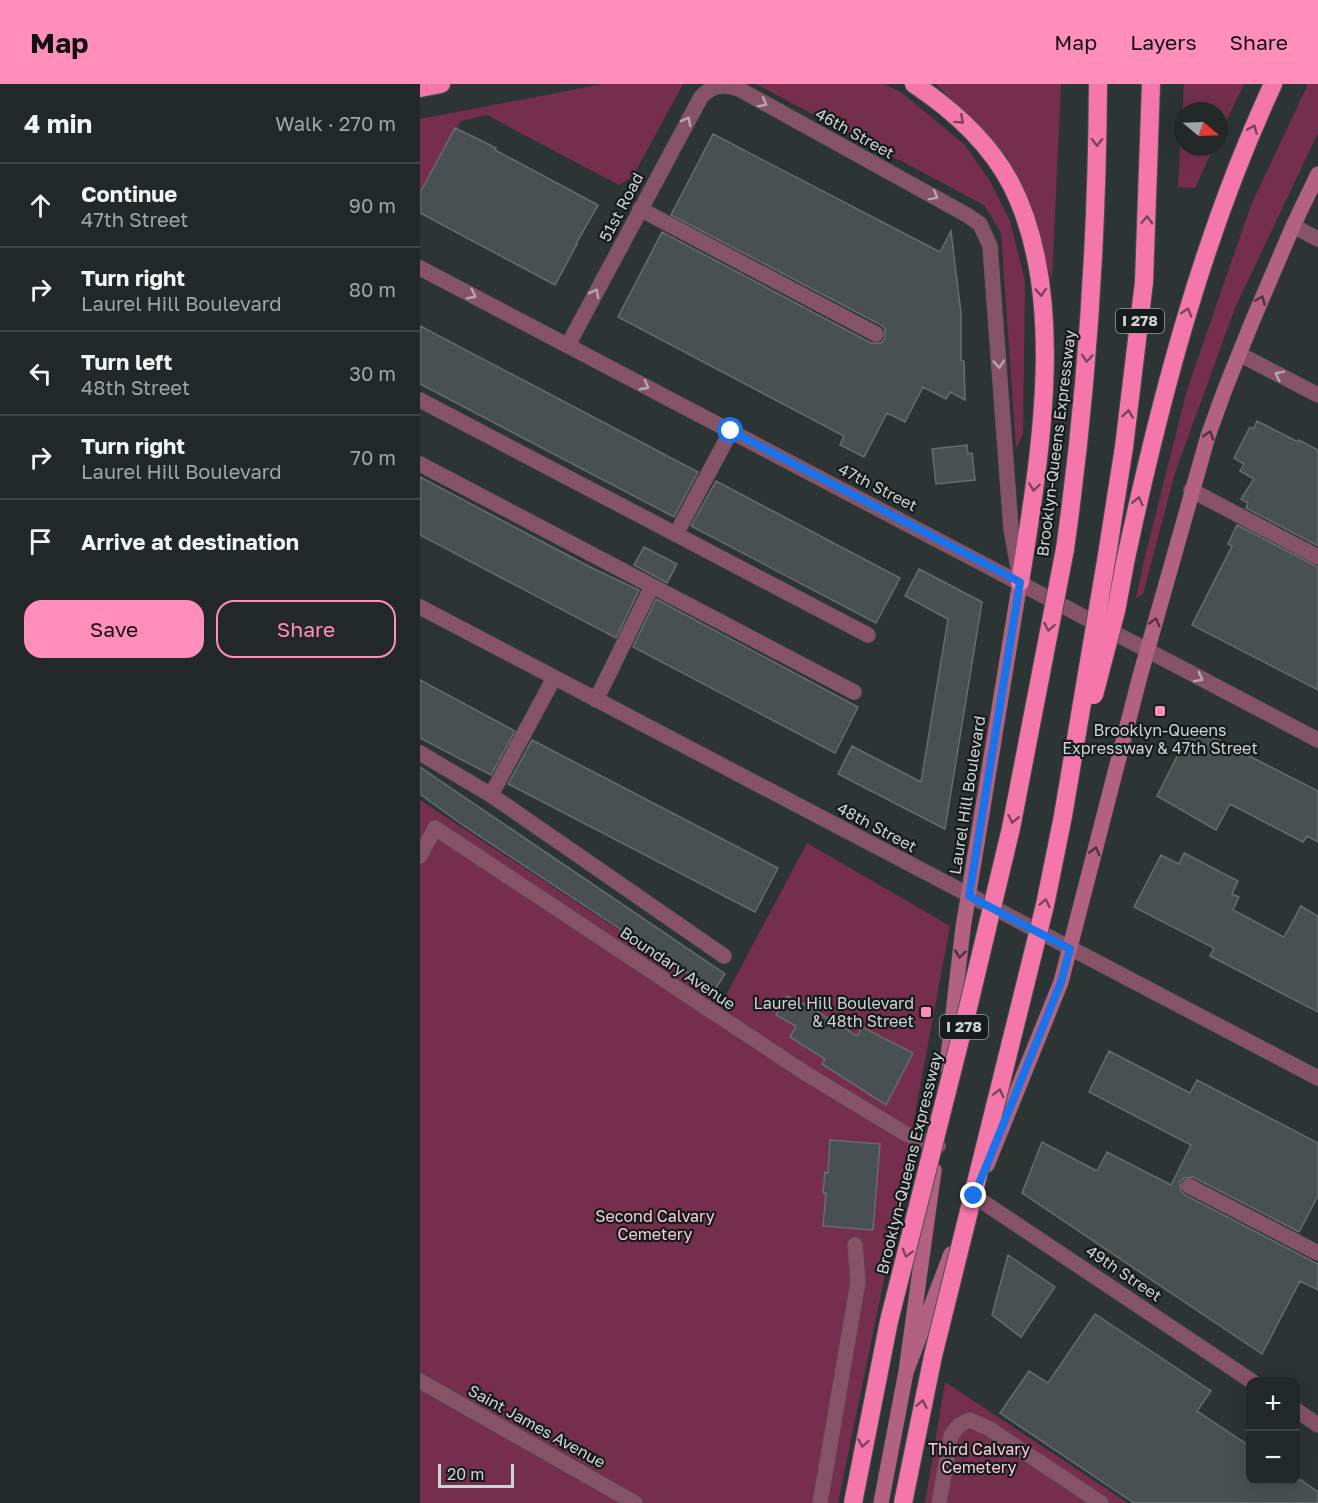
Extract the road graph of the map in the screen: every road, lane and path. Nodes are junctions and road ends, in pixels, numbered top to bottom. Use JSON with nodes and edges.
{"nodes":[{"id":1,"x":441,"y":84,"type":"edge"},
{"id":2,"x":914,"y":84,"type":"edge"},
{"id":3,"x":1098,"y":84,"type":"edge"},
{"id":4,"x":1151,"y":84,"type":"edge"},
{"id":5,"x":1273,"y":84,"type":"edge"},
{"id":6,"x":420,"y":88,"type":"edge"},
{"id":7,"x":710,"y":88,"type":"joint"},
{"id":8,"x":1318,"y":174,"type":"edge"},
{"id":9,"x":640,"y":209,"type":"junction"},
{"id":10,"x":980,"y":224,"type":"joint"},
{"id":11,"x":1293,"y":226,"type":"junction"},
{"id":12,"x":1318,"y":239,"type":"edge"},
{"id":13,"x":420,"y":268,"type":"edge"},
{"id":14,"x":876,"y":334,"type":"dead end"},
{"id":15,"x":568,"y":345,"type":"junction"},
{"id":16,"x":1239,"y":354,"type":"junction"},
{"id":17,"x":1318,"y":395,"type":"edge"},
{"id":18,"x":420,"y":400,"type":"edge"},
{"id":19,"x":731,"y":431,"type":"junction"},
{"id":20,"x":420,"y":464,"type":"edge"},
{"id":21,"x":1191,"y":490,"type":"junction"},
{"id":22,"x":676,"y":534,"type":"junction"},
{"id":23,"x":1318,"y":557,"type":"edge"},
{"id":24,"x":1020,"y":582,"type":"junction"},
{"id":25,"x":652,"y":586,"type":"junction"},
{"id":26,"x":420,"y":607,"type":"edge"},
{"id":27,"x":868,"y":635,"type":"dead end"},
{"id":28,"x":1147,"y":650,"type":"junction"},
{"id":29,"x":554,"y":678,"type":"junction"},
{"id":30,"x":854,"y":692,"type":"dead end"},
{"id":31,"x":596,"y":700,"type":"junction"},
{"id":32,"x":1318,"y":740,"type":"edge"},
{"id":33,"x":420,"y":753,"type":"edge"},
{"id":34,"x":491,"y":795,"type":"junction"},
{"id":35,"x":1063,"y":816,"type":"junction"},
{"id":36,"x":420,"y":856,"type":"edge"},
{"id":37,"x":969,"y":896,"type":"junction"},
{"id":38,"x":1070,"y":949,"type":"junction"},
{"id":39,"x":724,"y":956,"type":"dead end"},
{"id":40,"x":1318,"y":1078,"type":"edge"},
{"id":41,"x":938,"y":1146,"type":"junction"},
{"id":42,"x":1189,"y":1186,"type":"dead end"},
{"id":43,"x":974,"y":1196,"type":"junction"},
{"id":44,"x":855,"y":1245,"type":"dead end"},
{"id":45,"x":1318,"y":1254,"type":"edge"},
{"id":46,"x":906,"y":1372,"type":"junction"},
{"id":47,"x":1246,"y":1377,"type":"edge"},
{"id":48,"x":420,"y":1381,"type":"edge"},
{"id":49,"x":1300,"y":1413,"type":"edge"},
{"id":50,"x":1318,"y":1425,"type":"edge"},
{"id":51,"x":635,"y":1503,"type":"edge"},
{"id":52,"x":820,"y":1503,"type":"edge"},
{"id":53,"x":852,"y":1503,"type":"edge"},
{"id":54,"x":881,"y":1503,"type":"edge"},
{"id":55,"x":903,"y":1503,"type":"edge"},
{"id":56,"x":939,"y":1503,"type":"edge"},
{"id":57,"x":1101,"y":1503,"type":"edge"}],
"edges":[{"from":1,"to":6,"type":"highway"},
{"from":2,"to":24,"type":"highway","one_way":true},
{"from":3,"to":53,"type":"highway","name":"Brooklyn-Queens Expressway","number":"I 278","one_way":true,"bridge":true},
{"from":35,"to":4,"type":"highway","number":"I 278","one_way":true,"bridge":true},
{"from":35,"to":5,"type":"highway","one_way":true,"bridge":true},
{"from":9,"to":7,"type":"street","name":"51st Road","one_way":true},
{"from":7,"to":10,"type":"street","name":"46th Street","one_way":true},
{"from":8,"to":11,"type":"main road"},
{"from":9,"to":14,"type":"street"},
{"from":15,"to":9,"type":"street","name":"51st Road","one_way":true},
{"from":10,"to":24,"type":"street","name":"Laurel Hill Boulevard","one_way":true},
{"from":11,"to":12,"type":"street"},
{"from":16,"to":11,"type":"main road","one_way":true},
{"from":13,"to":15,"type":"street","name":"47th Street","one_way":true},
{"from":15,"to":19,"type":"street","name":"47th Street","one_way":true},
{"from":17,"to":16,"type":"street","one_way":true},
{"from":21,"to":16,"type":"main road","one_way":true},
{"from":18,"to":22,"type":"street"},
{"from":19,"to":22,"type":"street"},
{"from":19,"to":24,"type":"street","name":"47th Street"},
{"from":20,"to":25,"type":"street"},
{"from":21,"to":23,"type":"street"},
{"from":28,"to":21,"type":"main road","one_way":true},
{"from":22,"to":27,"type":"street"},
{"from":24,"to":28,"type":"street","name":"47th Street"},
{"from":24,"to":37,"type":"main road","name":"Laurel Hill Boulevard"},
{"from":25,"to":30,"type":"street"},
{"from":25,"to":31,"type":"street"},
{"from":26,"to":29,"type":"street","name":"48th Street"},
{"from":28,"to":32,"type":"street","name":"47th Street","one_way":true},
{"from":38,"to":28,"type":"main road","one_way":true},
{"from":29,"to":31,"type":"street","name":"48th Street"},
{"from":29,"to":34,"type":"street"},
{"from":31,"to":37,"type":"street","name":"48th Street"},
{"from":33,"to":34,"type":"street"},
{"from":34,"to":39,"type":"street"},
{"from":55,"to":35,"type":"highway","number":"I 278","one_way":true,"bridge":true},
{"from":36,"to":41,"type":"street","name":"Boundary Avenue"},
{"from":37,"to":38,"type":"street","name":"48th Street"},
{"from":37,"to":41,"type":"main road","name":"Laurel Hill Boulevard","one_way":true},
{"from":38,"to":40,"type":"street","name":"48th Street"},
{"from":38,"to":43,"type":"main road","name":"Laurel Hill Boulevard"},
{"from":41,"to":46,"type":"main road","name":"Laurel Hill Boulevard"},
{"from":42,"to":45,"type":"street"},
{"from":43,"to":46,"type":"main road","name":"Laurel Hill Boulevard"},
{"from":43,"to":47,"type":"street","name":"49th Street"},
{"from":44,"to":52,"type":"street"},
{"from":46,"to":54,"type":"main road","name":"Laurel Hill Boulevard"},
{"from":48,"to":51,"type":"street","name":"Saint James Avenue"},
{"from":49,"to":50,"type":"street"},
{"from":56,"to":57,"type":"street"}]}
